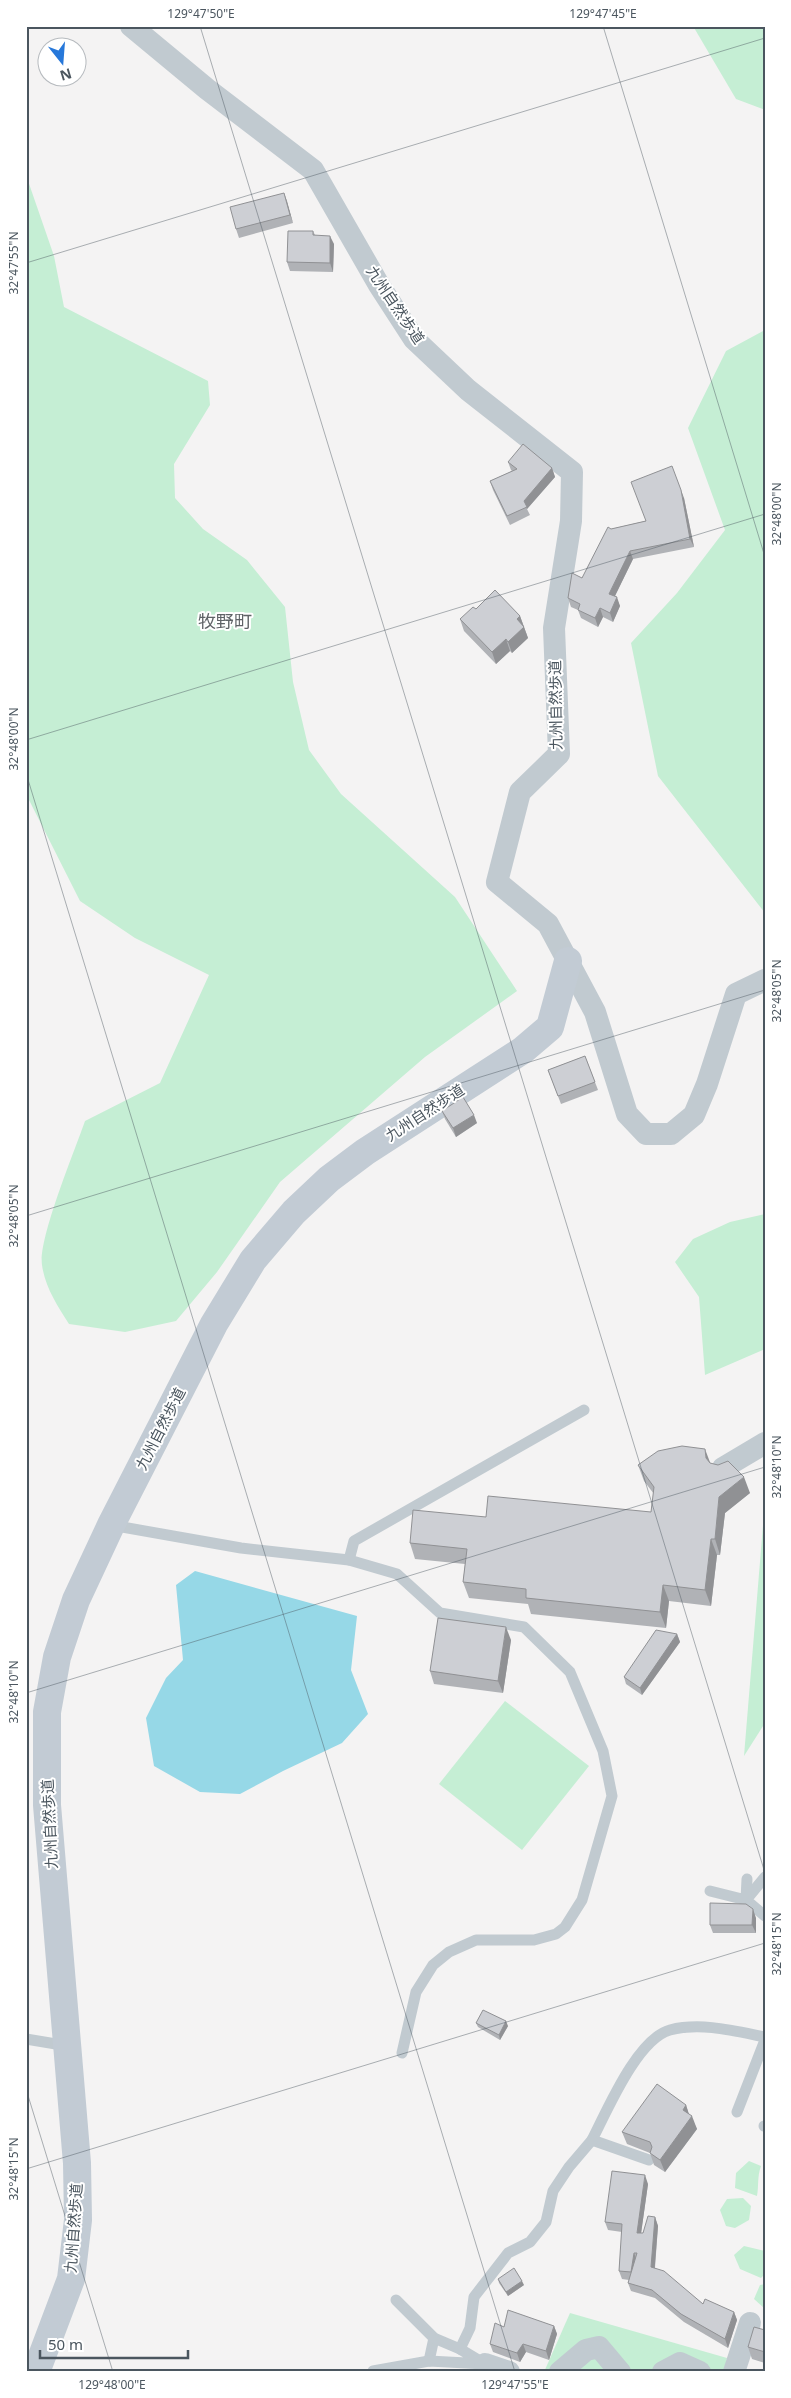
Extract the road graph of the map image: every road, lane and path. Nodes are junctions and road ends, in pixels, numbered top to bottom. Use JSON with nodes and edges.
{"nodes":[{"id":1,"x":131,"y":26,"type":"edge"},
{"id":2,"x":568,"y":961,"type":"junction"},
{"id":3,"x":765,"y":980,"type":"edge"},
{"id":4,"x":584,"y":1410,"type":"dead end"},
{"id":5,"x":765,"y":1442,"type":"edge"},
{"id":6,"x":723,"y":1468,"type":"edge"},
{"id":7,"x":111,"y":1525,"type":"junction"},
{"id":8,"x":349,"y":1560,"type":"junction"},
{"id":9,"x":765,"y":1877,"type":"edge"},
{"id":10,"x":747,"y":1879,"type":"dead end"},
{"id":11,"x":710,"y":1891,"type":"dead end"},
{"id":12,"x":746,"y":1900,"type":"junction"},
{"id":13,"x":765,"y":1916,"type":"edge"},
{"id":14,"x":26,"y":2039,"type":"edge"},
{"id":15,"x":765,"y":2039,"type":"edge"},
{"id":16,"x":68,"y":2046,"type":"junction"},
{"id":17,"x":402,"y":2053,"type":"dead end"},
{"id":18,"x":738,"y":2112,"type":"dead end"},
{"id":19,"x":592,"y":2140,"type":"junction"},
{"id":20,"x":649,"y":2160,"type":"edge"},
{"id":21,"x":396,"y":2300,"type":"dead end"},
{"id":22,"x":750,"y":2323,"type":"dead end"},
{"id":23,"x":434,"y":2338,"type":"junction"},
{"id":24,"x":460,"y":2349,"type":"junction"},
{"id":25,"x":429,"y":2361,"type":"junction"},
{"id":26,"x":484,"y":2364,"type":"junction"},
{"id":27,"x":373,"y":2371,"type":"edge"},
{"id":28,"x":36,"y":2372,"type":"edge"},
{"id":29,"x":509,"y":2372,"type":"edge"},
{"id":30,"x":560,"y":2372,"type":"edge"},
{"id":31,"x":620,"y":2372,"type":"edge"},
{"id":32,"x":663,"y":2372,"type":"edge"},
{"id":33,"x":700,"y":2372,"type":"edge"},
{"id":34,"x":734,"y":2372,"type":"edge"}],
"edges":[{"from":1,"to":2,"type":"street","name":"九州自然歩道"},
{"from":2,"to":3,"type":"street"},
{"from":2,"to":7,"type":"street","name":"九州自然歩道"},
{"from":4,"to":8,"type":"lane"},
{"from":5,"to":6,"type":"street"},
{"from":7,"to":8,"type":"lane"},
{"from":7,"to":16,"type":"street","name":"九州自然歩道"},
{"from":8,"to":17,"type":"lane"},
{"from":9,"to":12,"type":"lane"},
{"from":10,"to":12,"type":"lane"},
{"from":11,"to":12,"type":"lane"},
{"from":12,"to":13,"type":"lane"},
{"from":14,"to":16,"type":"lane"},
{"from":15,"to":18,"type":"lane"},
{"from":15,"to":19,"type":"lane"},
{"from":16,"to":28,"type":"street","name":"九州自然歩道"},
{"from":19,"to":20,"type":"lane"},
{"from":19,"to":24,"type":"lane"},
{"from":21,"to":23,"type":"lane"},
{"from":22,"to":34,"type":"street"},
{"from":23,"to":24,"type":"lane"},
{"from":23,"to":25,"type":"lane"},
{"from":24,"to":26,"type":"lane"},
{"from":25,"to":26,"type":"lane"},
{"from":25,"to":27,"type":"lane"},
{"from":26,"to":29,"type":"street"},
{"from":30,"to":31,"type":"street"},
{"from":32,"to":33,"type":"street"}]}
